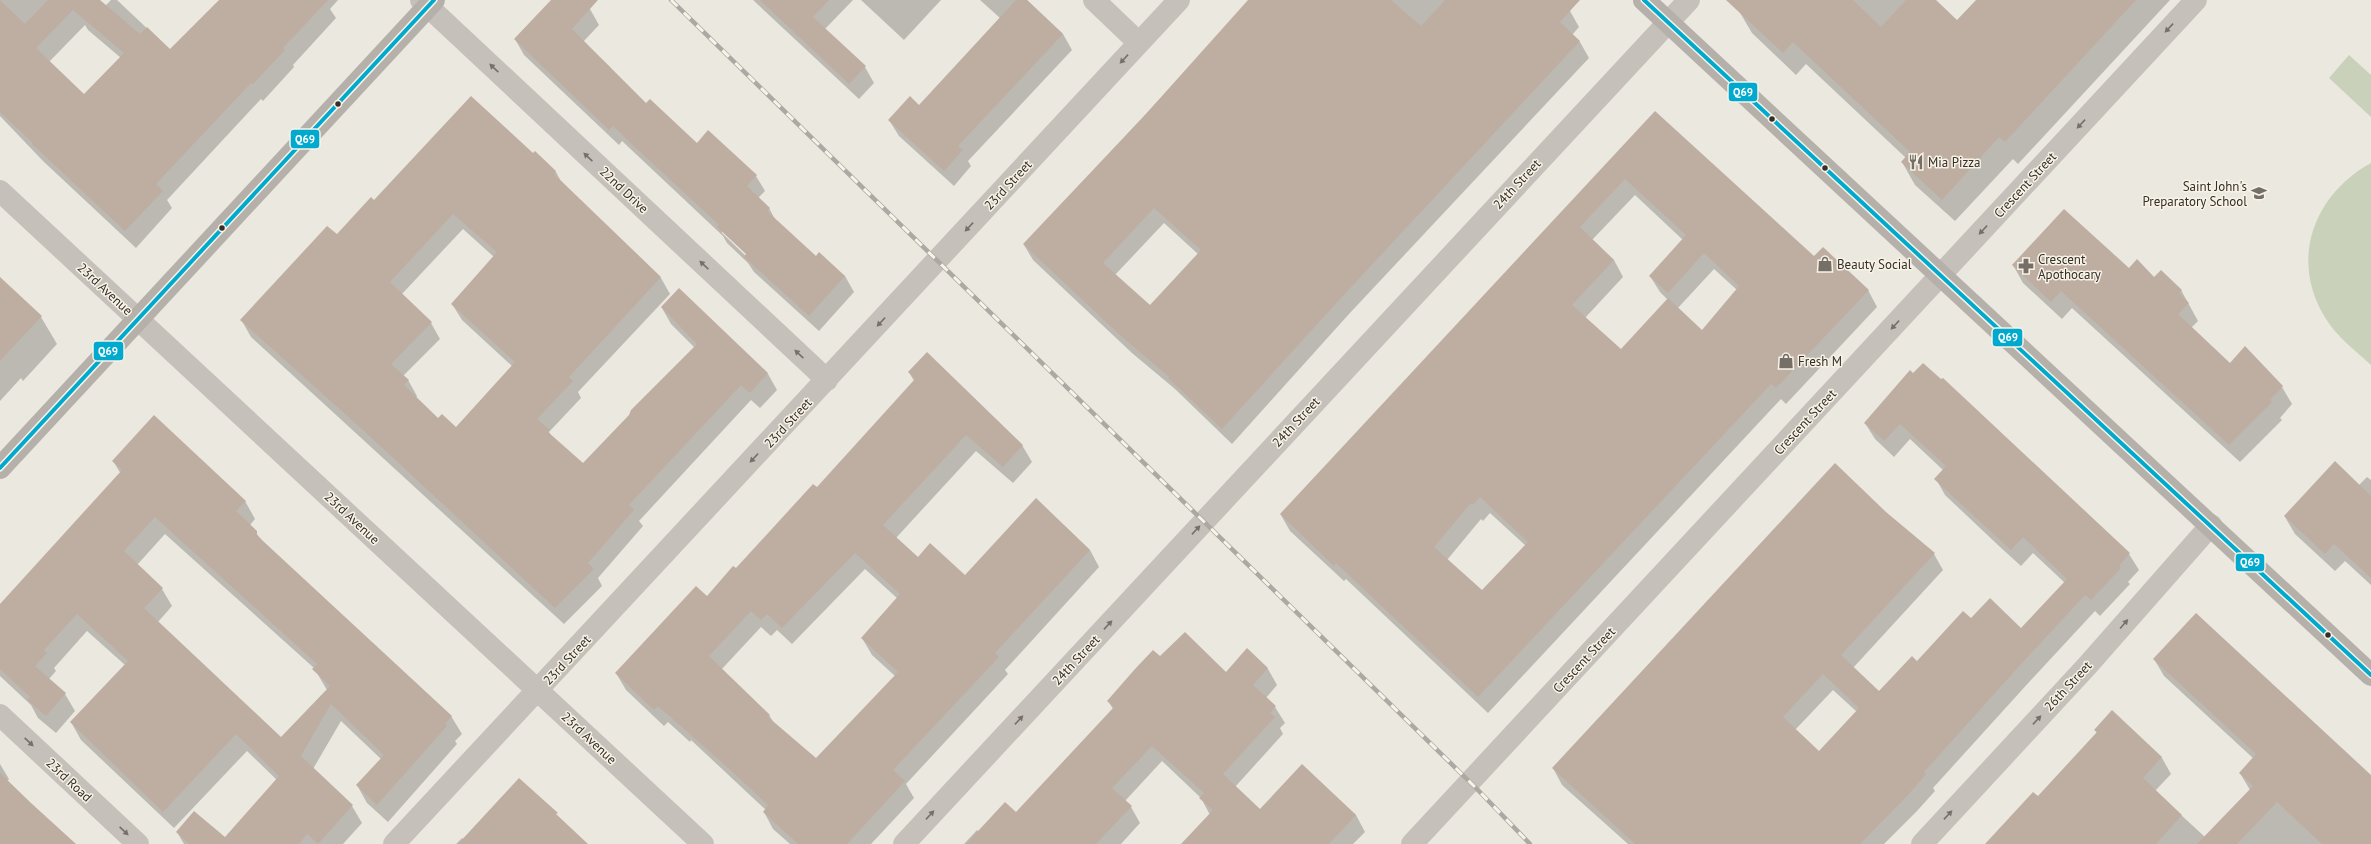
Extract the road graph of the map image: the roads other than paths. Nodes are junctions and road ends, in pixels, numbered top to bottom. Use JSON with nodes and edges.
{"nodes":[{"id":1,"x":1094,"y":0,"type":"edge"},
{"id":2,"x":1179,"y":0,"type":"edge"},
{"id":3,"x":1644,"y":0,"type":"edge"},
{"id":4,"x":1689,"y":0,"type":"edge"},
{"id":5,"x":2196,"y":0,"type":"edge"},
{"id":6,"x":428,"y":2,"type":"edge"},
{"id":7,"x":1668,"y":22,"type":"junction"},
{"id":8,"x":1139,"y":43,"type":"junction"},
{"id":9,"x":0,"y":191,"type":"edge"},
{"id":10,"x":1942,"y":274,"type":"junction"},
{"id":11,"x":138,"y":319,"type":"junction"},
{"id":12,"x":827,"y":380,"type":"junction"},
{"id":13,"x":0,"y":468,"type":"edge"},
{"id":14,"x":2211,"y":525,"type":"junction"},
{"id":15,"x":2371,"y":675,"type":"edge"},
{"id":16,"x":538,"y":691,"type":"junction"},
{"id":17,"x":0,"y":716,"type":"edge"},
{"id":18,"x":138,"y":844,"type":"edge"},
{"id":19,"x":394,"y":844,"type":"edge"},
{"id":20,"x":703,"y":844,"type":"edge"},
{"id":21,"x":904,"y":844,"type":"edge"},
{"id":22,"x":1412,"y":844,"type":"edge"},
{"id":23,"x":1922,"y":844,"type":"edge"}],
"edges":[{"from":1,"to":8,"type":"street"},
{"from":2,"to":8,"type":"street","name":"23rd Street"},
{"from":3,"to":7,"type":"street"},
{"from":4,"to":7,"type":"street","name":"24th Street"},
{"from":5,"to":10,"type":"street","name":"Crescent Street","one_way":true},
{"from":6,"to":11,"type":"street"},
{"from":12,"to":6,"type":"street","name":"22nd Drive","one_way":true},
{"from":7,"to":10,"type":"street"},
{"from":21,"to":7,"type":"street","name":"24th Street","one_way":true},
{"from":8,"to":12,"type":"street","name":"23rd Street","one_way":true},
{"from":9,"to":11,"type":"street","name":"23rd Avenue"},
{"from":10,"to":14,"type":"street"},
{"from":10,"to":22,"type":"street","name":"Crescent Street","one_way":true},
{"from":11,"to":13,"type":"street"},
{"from":11,"to":16,"type":"street","name":"23rd Avenue"},
{"from":12,"to":16,"type":"street","name":"23rd Street","one_way":true},
{"from":14,"to":15,"type":"street"},
{"from":23,"to":14,"type":"street","name":"26th Street","one_way":true},
{"from":16,"to":19,"type":"street","name":"23rd Street"},
{"from":16,"to":20,"type":"street","name":"23rd Avenue"},
{"from":17,"to":18,"type":"street","name":"23rd Road","one_way":true}]}
